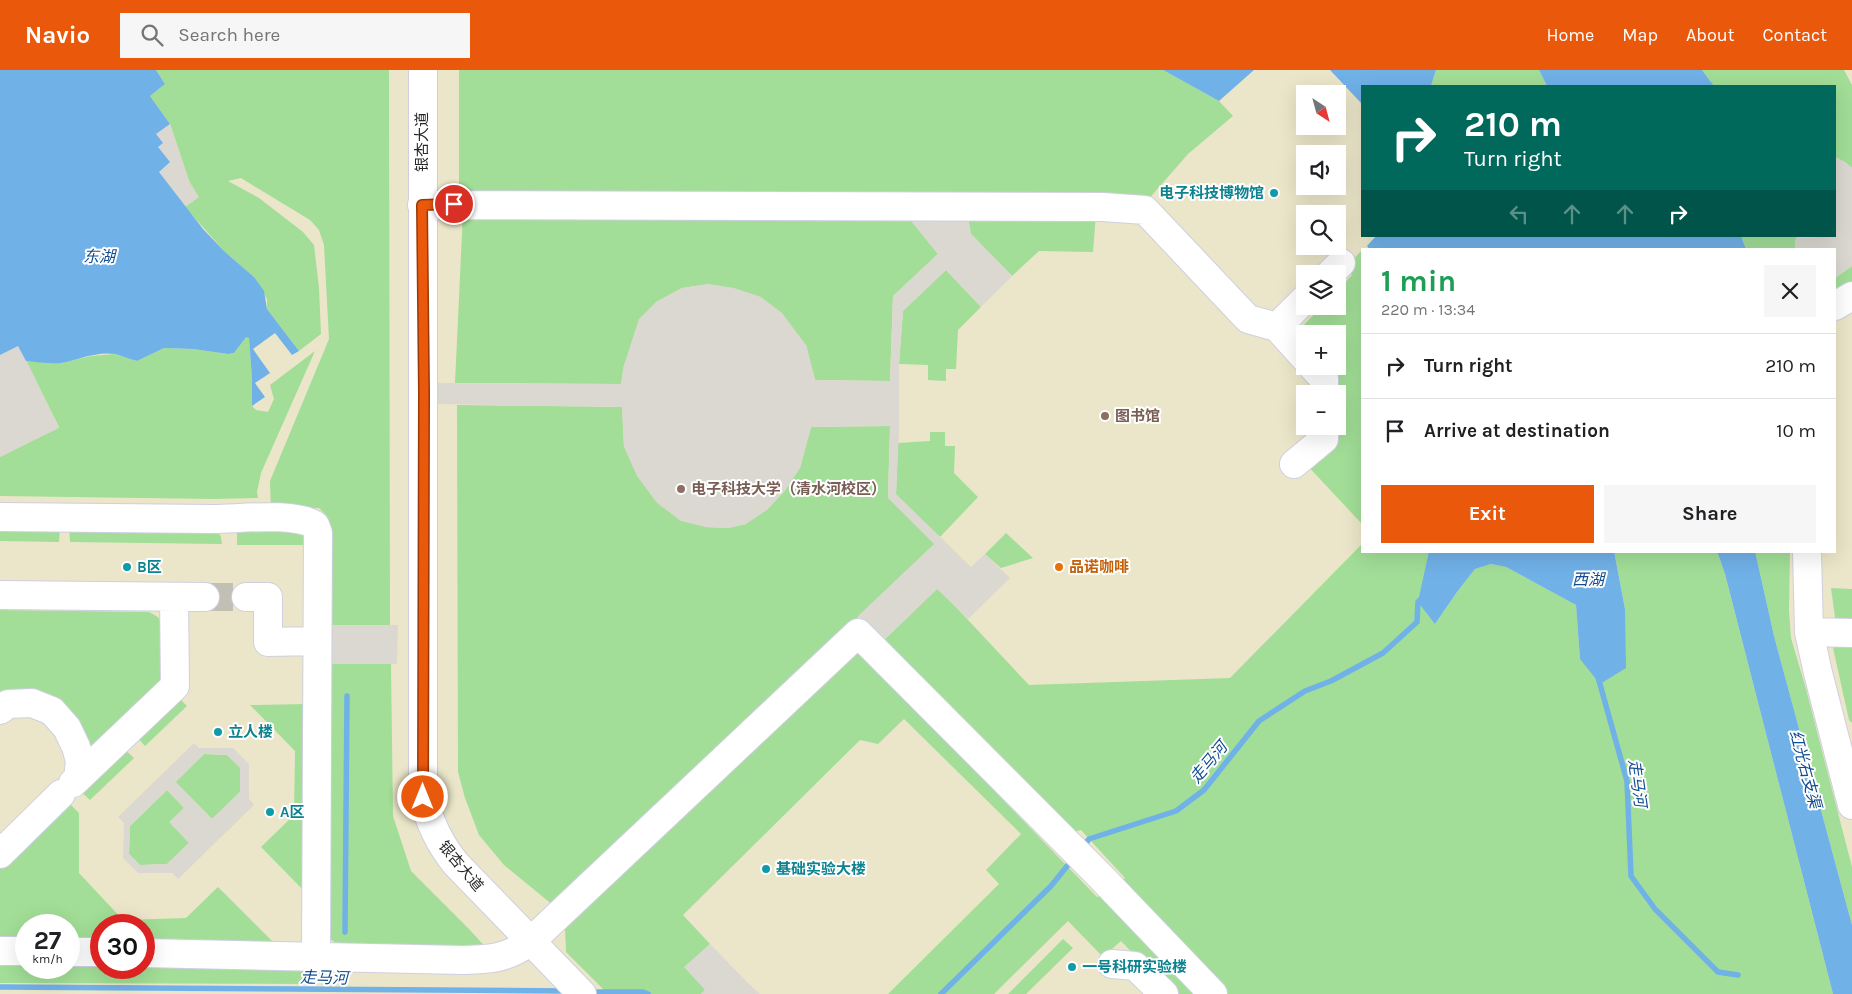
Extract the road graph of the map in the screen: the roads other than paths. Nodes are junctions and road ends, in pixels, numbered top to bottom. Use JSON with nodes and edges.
{"nodes":[{"id":1,"x":423,"y":70,"type":"edge"},
{"id":2,"x":422,"y":205,"type":"junction"},
{"id":3,"x":1852,"y":296,"type":"edge"},
{"id":4,"x":1836,"y":306,"type":"edge"},
{"id":5,"x":1836,"y":307,"type":"edge"},
{"id":6,"x":1852,"y":307,"type":"edge"},
{"id":7,"x":1296,"y":308,"type":"edge"},
{"id":8,"x":1277,"y":327,"type":"junction"},
{"id":9,"x":1296,"y":348,"type":"edge"},
{"id":10,"x":1324,"y":435,"type":"edge"},
{"id":11,"x":1294,"y":464,"type":"dead end"},
{"id":12,"x":0,"y":517,"type":"edge"},
{"id":13,"x":1806,"y":553,"type":"edge"},
{"id":14,"x":0,"y":595,"type":"edge"},
{"id":15,"x":174,"y":597,"type":"junction"},
{"id":16,"x":205,"y":597,"type":"tunnel mouth"},
{"id":17,"x":246,"y":598,"type":"tunnel mouth"},
{"id":18,"x":1809,"y":632,"type":"junction"},
{"id":19,"x":1852,"y":633,"type":"edge"},
{"id":20,"x":316,"y":642,"type":"junction"},
{"id":21,"x":0,"y":710,"type":"edge"},
{"id":22,"x":1844,"y":740,"type":"edge"},
{"id":23,"x":70,"y":785,"type":"junction"},
{"id":24,"x":1852,"y":805,"type":"edge"},
{"id":25,"x":0,"y":854,"type":"edge"},
{"id":26,"x":530,"y":942,"type":"junction"},
{"id":27,"x":0,"y":951,"type":"edge"},
{"id":28,"x":15,"y":951,"type":"edge"},
{"id":29,"x":155,"y":953,"type":"edge"},
{"id":30,"x":316,"y":955,"type":"junction"},
{"id":31,"x":1112,"y":964,"type":"dead end"},
{"id":32,"x":577,"y":988,"type":"edge"},
{"id":33,"x":1164,"y":994,"type":"edge"},
{"id":34,"x":1213,"y":994,"type":"edge"}],
"edges":[{"from":1,"to":2,"type":"street","name":"银杏大道"},
{"from":2,"to":8,"type":"street"},
{"from":2,"to":26,"type":"street","name":"银杏大道"},
{"from":3,"to":4,"type":"street"},
{"from":5,"to":6,"type":"street"},
{"from":7,"to":8,"type":"street"},
{"from":8,"to":9,"type":"street"},
{"from":10,"to":11,"type":"street"},
{"from":12,"to":20,"type":"street"},
{"from":13,"to":18,"type":"street"},
{"from":14,"to":15,"type":"street"},
{"from":15,"to":16,"type":"street"},
{"from":15,"to":23,"type":"street"},
{"from":17,"to":20,"type":"street"},
{"from":18,"to":19,"type":"street"},
{"from":18,"to":22,"type":"street"},
{"from":20,"to":30,"type":"street"},
{"from":21,"to":23,"type":"street"},
{"from":22,"to":24,"type":"street"},
{"from":23,"to":25,"type":"street"},
{"from":26,"to":30,"type":"street"},
{"from":26,"to":32,"type":"street","name":"银杏大道"},
{"from":26,"to":34,"type":"street"},
{"from":27,"to":28,"type":"street"},
{"from":29,"to":30,"type":"street"},
{"from":31,"to":33,"type":"street"}]}
